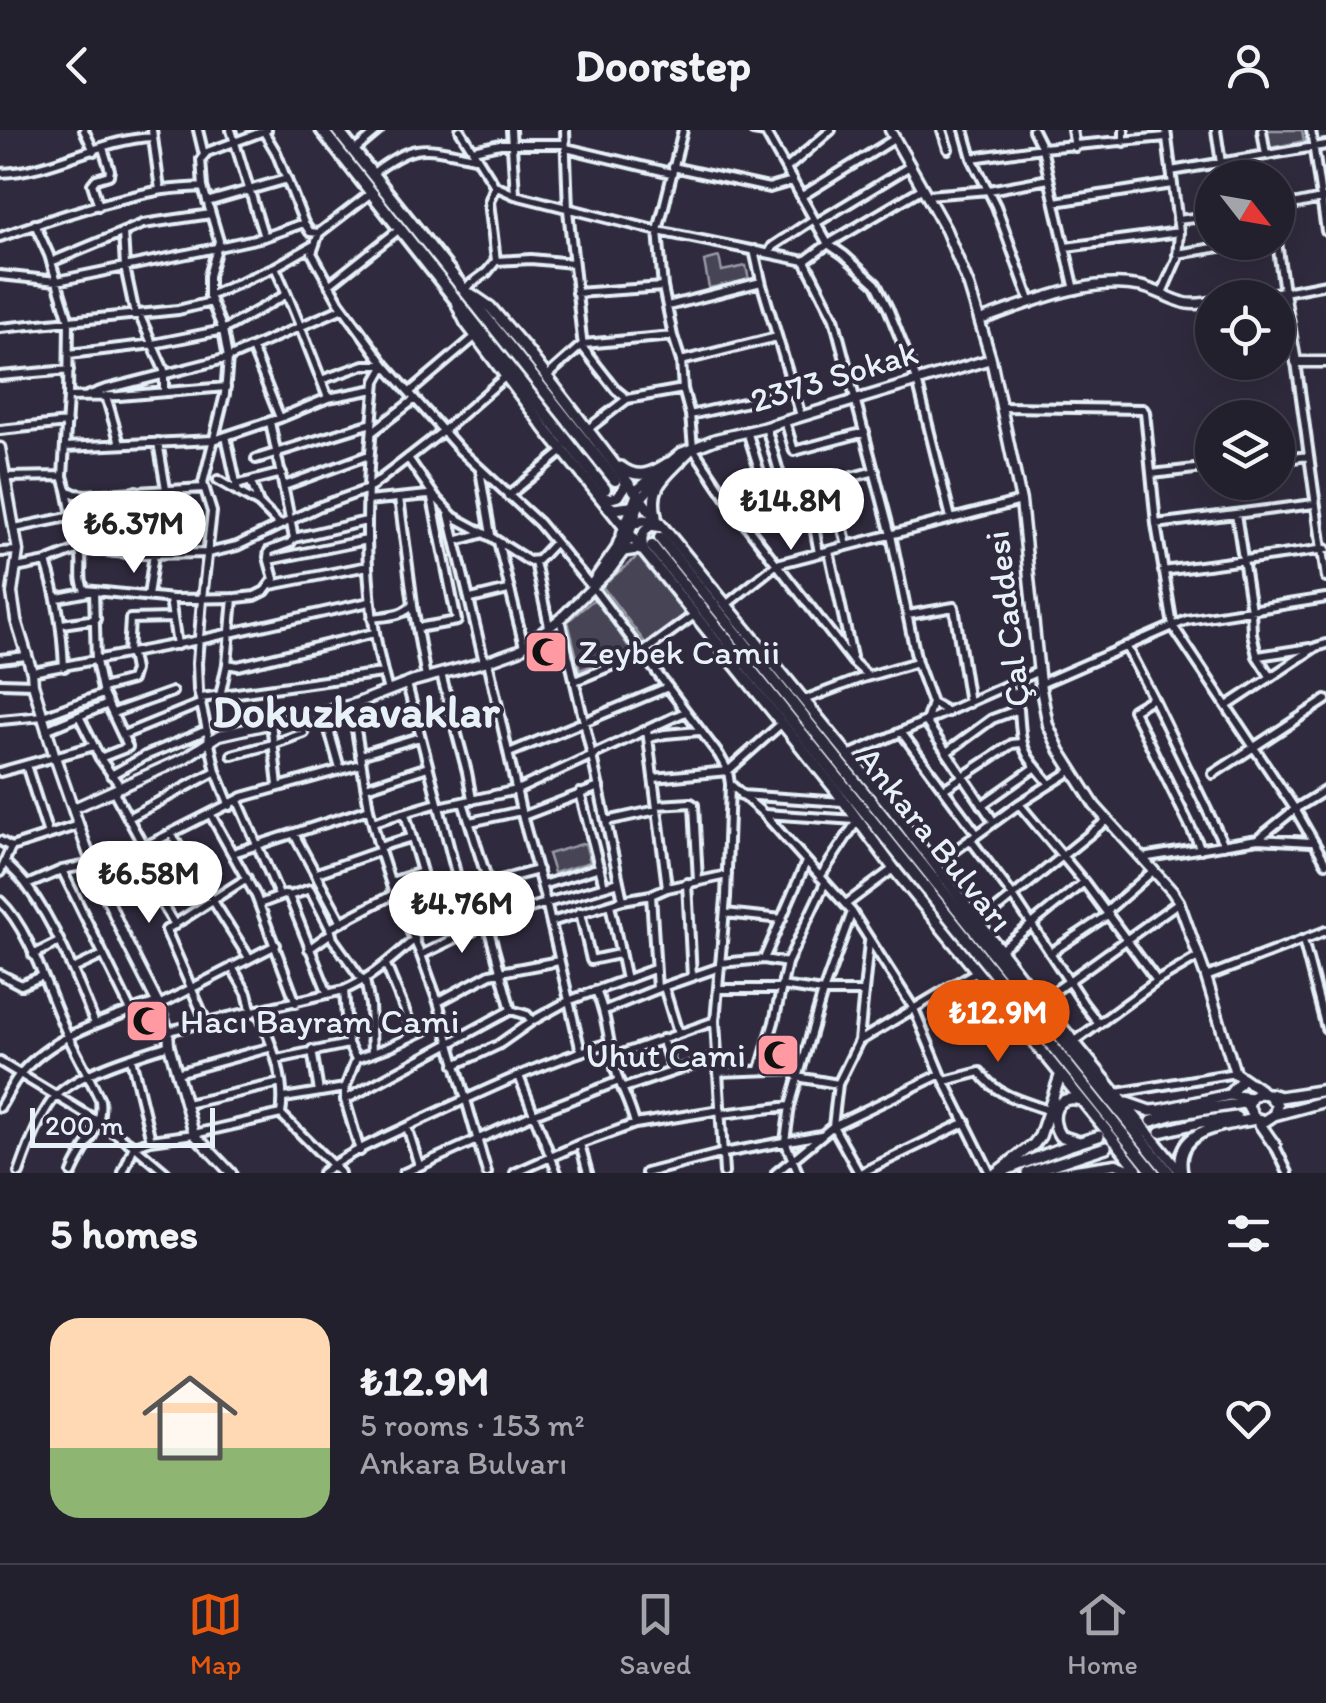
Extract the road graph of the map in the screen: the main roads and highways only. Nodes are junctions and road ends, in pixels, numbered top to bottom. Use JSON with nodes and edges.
{"nodes":[{"id":1,"x":322,"y":130,"type":"edge"},
{"id":2,"x":337,"y":130,"type":"edge"},
{"id":3,"x":458,"y":292,"type":"junction"},
{"id":4,"x":609,"y":458,"type":"junction"},
{"id":5,"x":680,"y":461,"type":"road end"},
{"id":6,"x":668,"y":463,"type":"road end"},
{"id":7,"x":619,"y":478,"type":"junction"},
{"id":8,"x":603,"y":496,"type":"junction"},
{"id":9,"x":636,"y":501,"type":"junction"},
{"id":10,"x":658,"y":521,"type":"junction"},
{"id":11,"x":629,"y":529,"type":"junction"},
{"id":12,"x":656,"y":542,"type":"junction"},
{"id":13,"x":624,"y":551,"type":"road end"},
{"id":14,"x":1060,"y":1076,"type":"junction"},
{"id":15,"x":1238,"y":1077,"type":"junction"},
{"id":16,"x":1326,"y":1090,"type":"edge"},
{"id":17,"x":1266,"y":1093,"type":"junction"},
{"id":18,"x":1228,"y":1095,"type":"junction"},
{"id":19,"x":1118,"y":1096,"type":"junction"},
{"id":20,"x":1251,"y":1099,"type":"junction"},
{"id":21,"x":1080,"y":1100,"type":"junction"},
{"id":22,"x":1326,"y":1102,"type":"edge"},
{"id":23,"x":1273,"y":1116,"type":"junction"},
{"id":24,"x":1255,"y":1119,"type":"junction"},
{"id":25,"x":1160,"y":1132,"type":"tunnel mouth"},
{"id":26,"x":1100,"y":1136,"type":"tunnel mouth"},
{"id":27,"x":1082,"y":1142,"type":"junction"},
{"id":28,"x":995,"y":1173,"type":"edge"},
{"id":29,"x":1027,"y":1173,"type":"edge"},
{"id":30,"x":1154,"y":1173,"type":"edge"},
{"id":31,"x":1169,"y":1173,"type":"edge"},
{"id":32,"x":1182,"y":1173,"type":"edge"}],
"edges":[{"from":1,"to":3,"type":"main road"},
{"from":2,"to":3,"type":"main road"},
{"from":3,"to":4,"type":"main road"},
{"from":3,"to":7,"type":"main road"},
{"from":3,"to":8,"type":"main road"},
{"from":3,"to":8,"type":"main road"},
{"from":4,"to":6,"type":"main road"},
{"from":4,"to":7,"type":"main road"},
{"from":5,"to":10,"type":"main road"},
{"from":7,"to":8,"type":"main road"},
{"from":7,"to":9,"type":"main road"},
{"from":8,"to":9,"type":"main road"},
{"from":8,"to":11,"type":"main road"},
{"from":9,"to":10,"type":"main road"},
{"from":10,"to":11,"type":"main road"},
{"from":10,"to":12,"type":"main road"},
{"from":11,"to":12,"type":"main road"},
{"from":12,"to":13,"type":"main road"},
{"from":12,"to":14,"type":"main road"},
{"from":12,"to":19,"type":"main road"},
{"from":12,"to":30,"type":"main road","name":"Ankara Bulvarı"},
{"from":12,"to":31,"type":"main road","name":"Ankara Bulvarı"},
{"from":14,"to":21,"type":"main road"},
{"from":14,"to":28,"type":"main road"},
{"from":15,"to":17,"type":"main road"},
{"from":15,"to":18,"type":"main road"},
{"from":15,"to":20,"type":"main road"},
{"from":16,"to":17,"type":"main road"},
{"from":17,"to":20,"type":"main road"},
{"from":17,"to":23,"type":"main road"},
{"from":18,"to":19,"type":"main road"},
{"from":18,"to":20,"type":"main road"},
{"from":19,"to":20,"type":"main road"},
{"from":20,"to":24,"type":"main road"},
{"from":21,"to":27,"type":"main road"},
{"from":21,"to":29,"type":"main road"},
{"from":22,"to":23,"type":"main road"},
{"from":23,"to":24,"type":"main road"},
{"from":23,"to":24,"type":"main road"},
{"from":24,"to":25,"type":"main road"},
{"from":24,"to":32,"type":"main road"},
{"from":26,"to":27,"type":"main road"},
{"from":27,"to":28,"type":"main road"}]}
